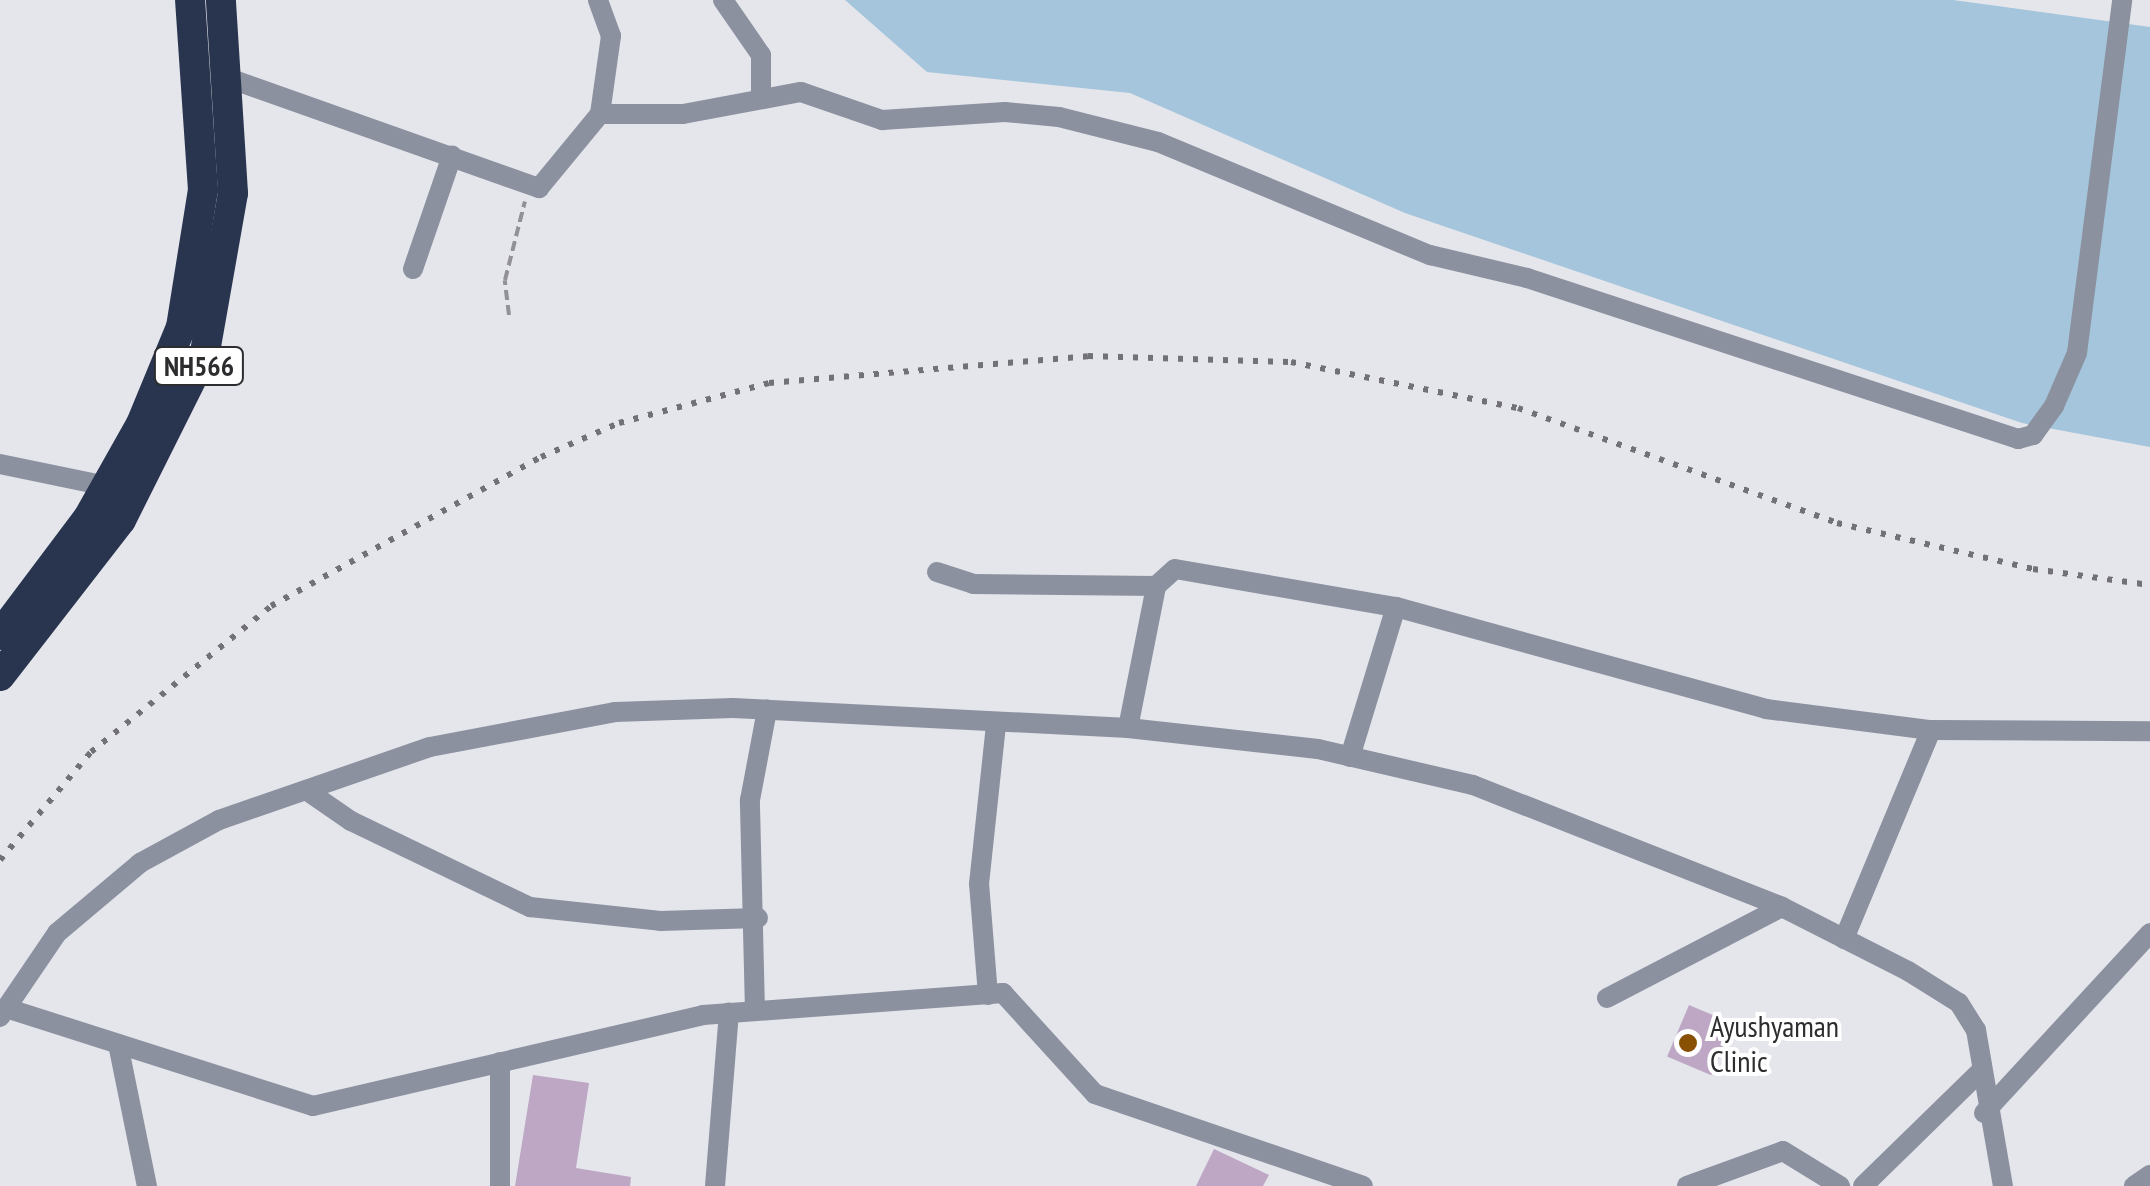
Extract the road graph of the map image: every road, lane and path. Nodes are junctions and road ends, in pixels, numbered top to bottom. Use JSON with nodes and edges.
{"nodes":[{"id":1,"x":190,"y":0,"type":"edge"},
{"id":2,"x":221,"y":0,"type":"edge"},
{"id":3,"x":598,"y":0,"type":"edge"},
{"id":4,"x":723,"y":0,"type":"edge"},
{"id":5,"x":2122,"y":0,"type":"edge"},
{"id":6,"x":231,"y":80,"type":"junction"},
{"id":7,"x":760,"y":94,"type":"junction"},
{"id":8,"x":600,"y":114,"type":"junction"},
{"id":9,"x":452,"y":156,"type":"junction"},
{"id":10,"x":539,"y":188,"type":"junction"},
{"id":11,"x":412,"y":269,"type":"dead end"},
{"id":12,"x":509,"y":314,"type":"dead end"},
{"id":13,"x":0,"y":464,"type":"edge"},
{"id":14,"x":106,"y":486,"type":"junction"},
{"id":15,"x":937,"y":572,"type":"dead end"},
{"id":16,"x":1156,"y":586,"type":"junction"},
{"id":17,"x":1396,"y":607,"type":"junction"},
{"id":18,"x":0,"y":635,"type":"edge"},
{"id":19,"x":0,"y":676,"type":"edge"},
{"id":20,"x":766,"y":710,"type":"junction"},
{"id":21,"x":996,"y":725,"type":"junction"},
{"id":22,"x":1128,"y":728,"type":"junction"},
{"id":23,"x":1931,"y":730,"type":"junction"},
{"id":24,"x":2150,"y":731,"type":"edge"},
{"id":25,"x":1350,"y":756,"type":"junction"},
{"id":26,"x":306,"y":790,"type":"junction"},
{"id":27,"x":1782,"y":908,"type":"junction"},
{"id":28,"x":758,"y":918,"type":"junction"},
{"id":29,"x":2150,"y":933,"type":"edge"},
{"id":30,"x":1844,"y":939,"type":"junction"},
{"id":31,"x":988,"y":994,"type":"junction"},
{"id":32,"x":1607,"y":998,"type":"dead end"},
{"id":33,"x":755,"y":1012,"type":"junction"},
{"id":34,"x":3,"y":1013,"type":"edge"},
{"id":35,"x":730,"y":1013,"type":"junction"},
{"id":36,"x":118,"y":1044,"type":"junction"},
{"id":37,"x":500,"y":1062,"type":"junction"},
{"id":38,"x":1980,"y":1072,"type":"junction"},
{"id":39,"x":1984,"y":1113,"type":"junction"},
{"id":40,"x":2150,"y":1175,"type":"edge"},
{"id":41,"x":147,"y":1186,"type":"edge"},
{"id":42,"x":500,"y":1186,"type":"edge"},
{"id":43,"x":715,"y":1186,"type":"edge"},
{"id":44,"x":1363,"y":1186,"type":"edge"},
{"id":45,"x":1687,"y":1186,"type":"edge"},
{"id":46,"x":1840,"y":1186,"type":"edge"},
{"id":47,"x":1863,"y":1186,"type":"edge"},
{"id":48,"x":2002,"y":1186,"type":"edge"},
{"id":49,"x":2134,"y":1186,"type":"edge"}],
"edges":[{"from":1,"to":14,"type":"highway","number":"NH566"},
{"from":2,"to":6,"type":"highway","number":"NH566"},
{"from":3,"to":8,"type":"street"},
{"from":4,"to":7,"type":"street"},
{"from":5,"to":7,"type":"street"},
{"from":6,"to":9,"type":"street"},
{"from":6,"to":19,"type":"highway","number":"NH566"},
{"from":7,"to":8,"type":"street"},
{"from":8,"to":10,"type":"street"},
{"from":9,"to":10,"type":"street"},
{"from":9,"to":11,"type":"street"},
{"from":10,"to":12,"type":"path"},
{"from":13,"to":14,"type":"street"},
{"from":14,"to":18,"type":"highway","number":"NH566"},
{"from":15,"to":16,"type":"street"},
{"from":16,"to":17,"type":"street"},
{"from":16,"to":22,"type":"street"},
{"from":17,"to":23,"type":"street"},
{"from":17,"to":25,"type":"street"},
{"from":20,"to":21,"type":"street"},
{"from":20,"to":26,"type":"street"},
{"from":20,"to":28,"type":"street"},
{"from":21,"to":22,"type":"street"},
{"from":21,"to":31,"type":"street"},
{"from":22,"to":25,"type":"street"},
{"from":23,"to":24,"type":"street"},
{"from":23,"to":30,"type":"street"},
{"from":25,"to":27,"type":"street"},
{"from":26,"to":28,"type":"street"},
{"from":26,"to":34,"type":"street"},
{"from":27,"to":30,"type":"street"},
{"from":27,"to":32,"type":"street"},
{"from":28,"to":33,"type":"street"},
{"from":29,"to":39,"type":"street"},
{"from":30,"to":38,"type":"street"},
{"from":31,"to":33,"type":"street"},
{"from":31,"to":44,"type":"street"},
{"from":33,"to":35,"type":"street"},
{"from":34,"to":36,"type":"street"},
{"from":35,"to":37,"type":"street"},
{"from":35,"to":43,"type":"street"},
{"from":36,"to":37,"type":"street"},
{"from":36,"to":41,"type":"street"},
{"from":37,"to":42,"type":"street"},
{"from":38,"to":39,"type":"street"},
{"from":38,"to":47,"type":"street"},
{"from":39,"to":48,"type":"street"},
{"from":40,"to":49,"type":"street"},
{"from":45,"to":46,"type":"street"}]}
